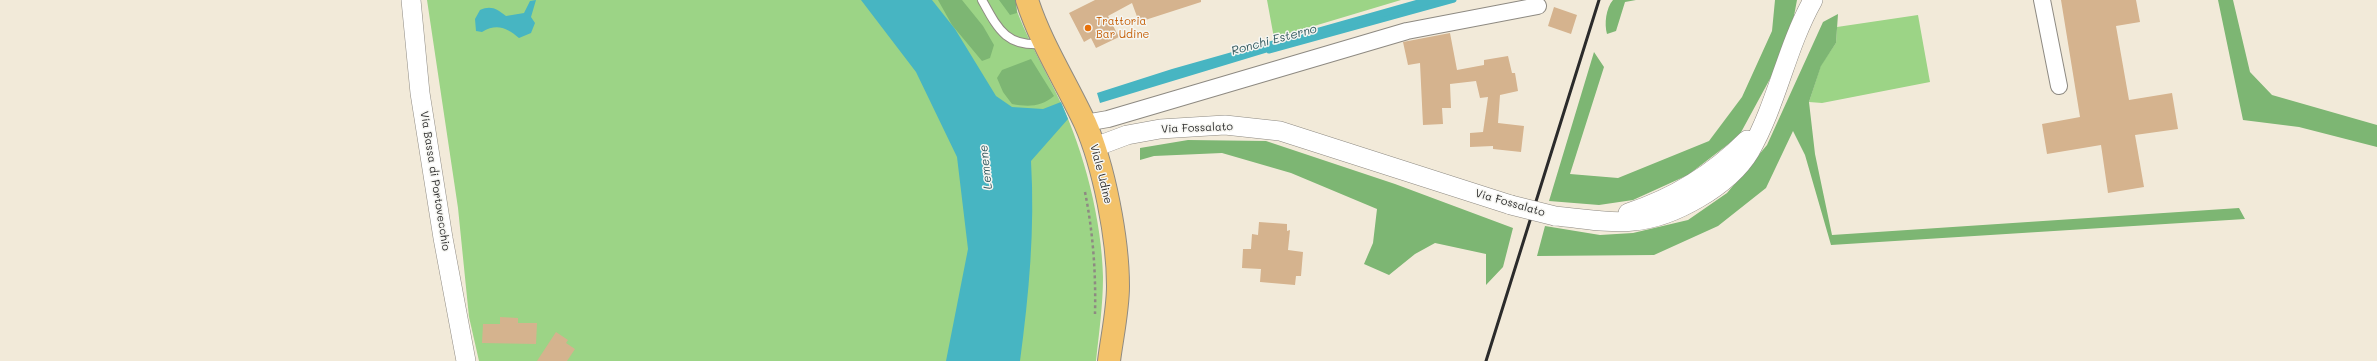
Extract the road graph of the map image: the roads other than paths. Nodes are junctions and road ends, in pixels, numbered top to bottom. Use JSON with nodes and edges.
{"nodes":[{"id":1,"x":411,"y":0,"type":"edge"},
{"id":2,"x":982,"y":0,"type":"edge"},
{"id":3,"x":1813,"y":0,"type":"edge"},
{"id":4,"x":2042,"y":0,"type":"edge"},
{"id":5,"x":1028,"y":4,"type":"edge"},
{"id":6,"x":1538,"y":6,"type":"dead end"},
{"id":7,"x":1044,"y":44,"type":"junction"},
{"id":8,"x":2059,"y":86,"type":"dead end"},
{"id":9,"x":1085,"y":123,"type":"junction"},
{"id":10,"x":1095,"y":147,"type":"junction"},
{"id":11,"x":466,"y":361,"type":"edge"},
{"id":12,"x":1109,"y":361,"type":"edge"}],
"edges":[{"from":1,"to":11,"type":"street","name":"Via Bassa di Portovecchio"},
{"from":2,"to":7,"type":"lane"},
{"from":3,"to":10,"type":"street","name":"Via Fossalato","bridge":true},
{"from":4,"to":8,"type":"street"},
{"from":5,"to":7,"type":"main road","name":"Viale Udine"},
{"from":6,"to":9,"type":"street"},
{"from":7,"to":9,"type":"main road","name":"Viale Udine"},
{"from":9,"to":10,"type":"main road","name":"Viale Udine"},
{"from":10,"to":12,"type":"main road","name":"Viale Udine"}]}
